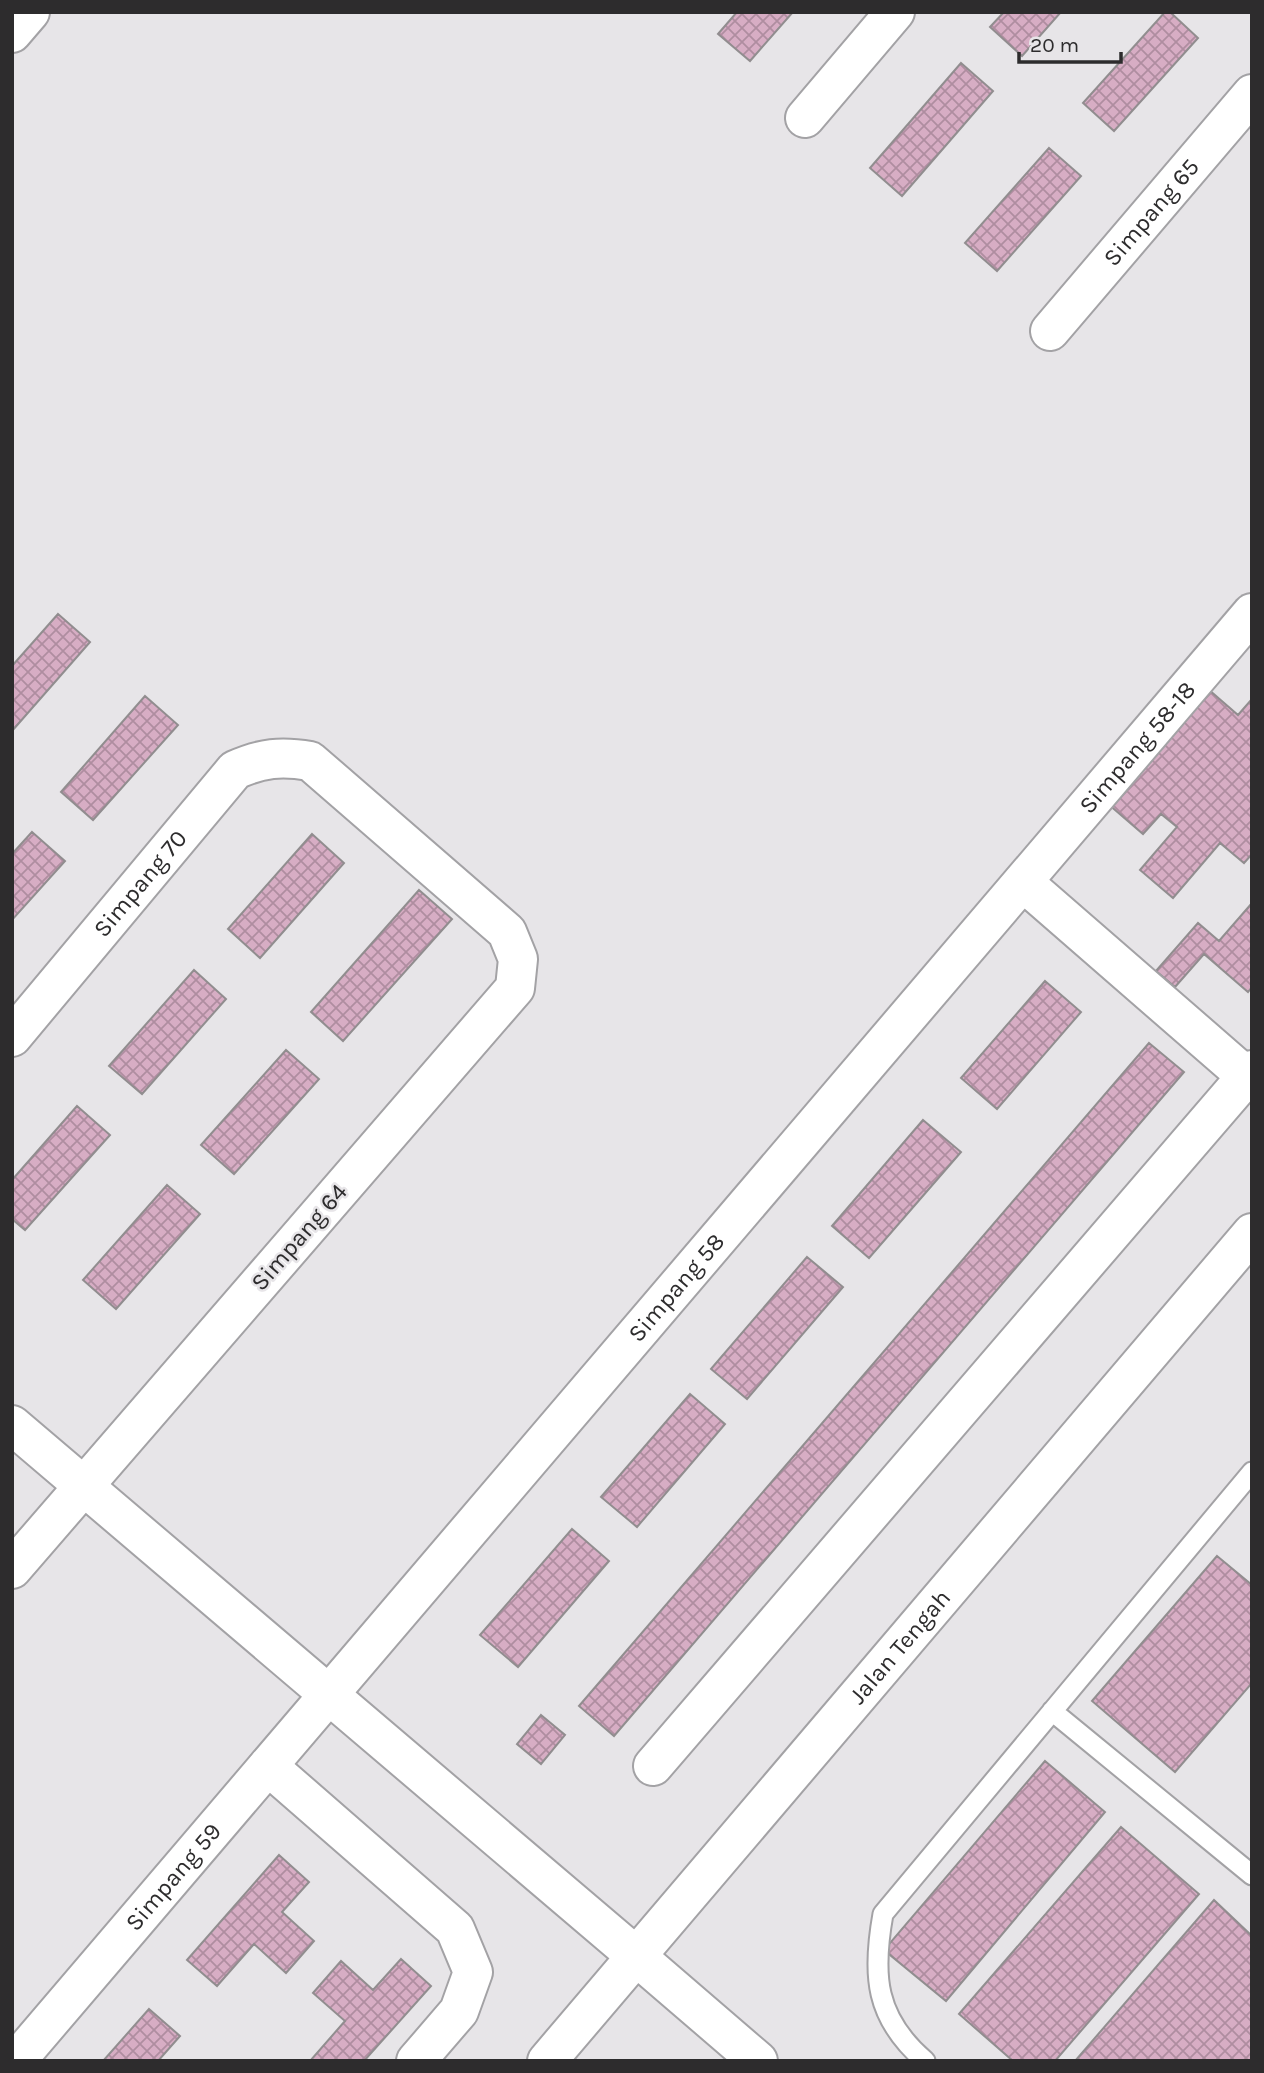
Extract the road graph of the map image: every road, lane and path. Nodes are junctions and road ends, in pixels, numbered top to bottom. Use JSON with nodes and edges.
{"nodes":[{"id":1,"x":30,"y":12,"type":"edge"},
{"id":2,"x":895,"y":12,"type":"edge"},
{"id":3,"x":12,"y":33,"type":"edge"},
{"id":4,"x":1252,"y":94,"type":"edge"},
{"id":5,"x":805,"y":118,"type":"dead end"},
{"id":6,"x":1050,"y":331,"type":"dead end"},
{"id":7,"x":1252,"y":613,"type":"edge"},
{"id":8,"x":284,"y":757,"type":"joint"},
{"id":9,"x":1023,"y":882,"type":"junction"},
{"id":10,"x":12,"y":1037,"type":"edge"},
{"id":11,"x":1249,"y":1073,"type":"edge"},
{"id":12,"x":1252,"y":1233,"type":"edge"},
{"id":13,"x":12,"y":1425,"type":"edge"},
{"id":14,"x":1252,"y":1472,"type":"edge"},
{"id":15,"x":84,"y":1486,"type":"junction"},
{"id":16,"x":12,"y":1569,"type":"edge"},
{"id":17,"x":329,"y":1695,"type":"junction"},
{"id":18,"x":1052,"y":1711,"type":"junction"},
{"id":19,"x":268,"y":1766,"type":"junction"},
{"id":20,"x":653,"y":1766,"type":"dead end"},
{"id":21,"x":1252,"y":1875,"type":"edge"},
{"id":22,"x":636,"y":1956,"type":"junction"},
{"id":23,"x":913,"y":2057,"type":"edge"},
{"id":24,"x":16,"y":2061,"type":"edge"},
{"id":25,"x":416,"y":2061,"type":"edge"},
{"id":26,"x":547,"y":2061,"type":"edge"},
{"id":27,"x":758,"y":2061,"type":"edge"}],
"edges":[{"from":1,"to":3,"type":"street"},
{"from":2,"to":5,"type":"street"},
{"from":4,"to":6,"type":"street","name":"Simpang 65"},
{"from":7,"to":9,"type":"street","name":"Simpang 58-18"},
{"from":8,"to":10,"type":"street","name":"Simpang 70"},
{"from":8,"to":15,"type":"street","name":"Simpang 64"},
{"from":9,"to":11,"type":"street"},
{"from":9,"to":17,"type":"street","name":"Simpang 58"},
{"from":11,"to":20,"type":"street"},
{"from":12,"to":22,"type":"street","name":"Jalan Tengah"},
{"from":13,"to":15,"type":"street"},
{"from":14,"to":18,"type":"lane"},
{"from":15,"to":16,"type":"street"},
{"from":15,"to":17,"type":"street"},
{"from":17,"to":19,"type":"street","name":"Simpang 59"},
{"from":17,"to":22,"type":"street"},
{"from":18,"to":21,"type":"lane"},
{"from":18,"to":23,"type":"lane"},
{"from":19,"to":24,"type":"street","name":"Simpang 59"},
{"from":19,"to":25,"type":"street"},
{"from":22,"to":26,"type":"street","name":"Jalan Tengah"},
{"from":22,"to":27,"type":"street"}]}
